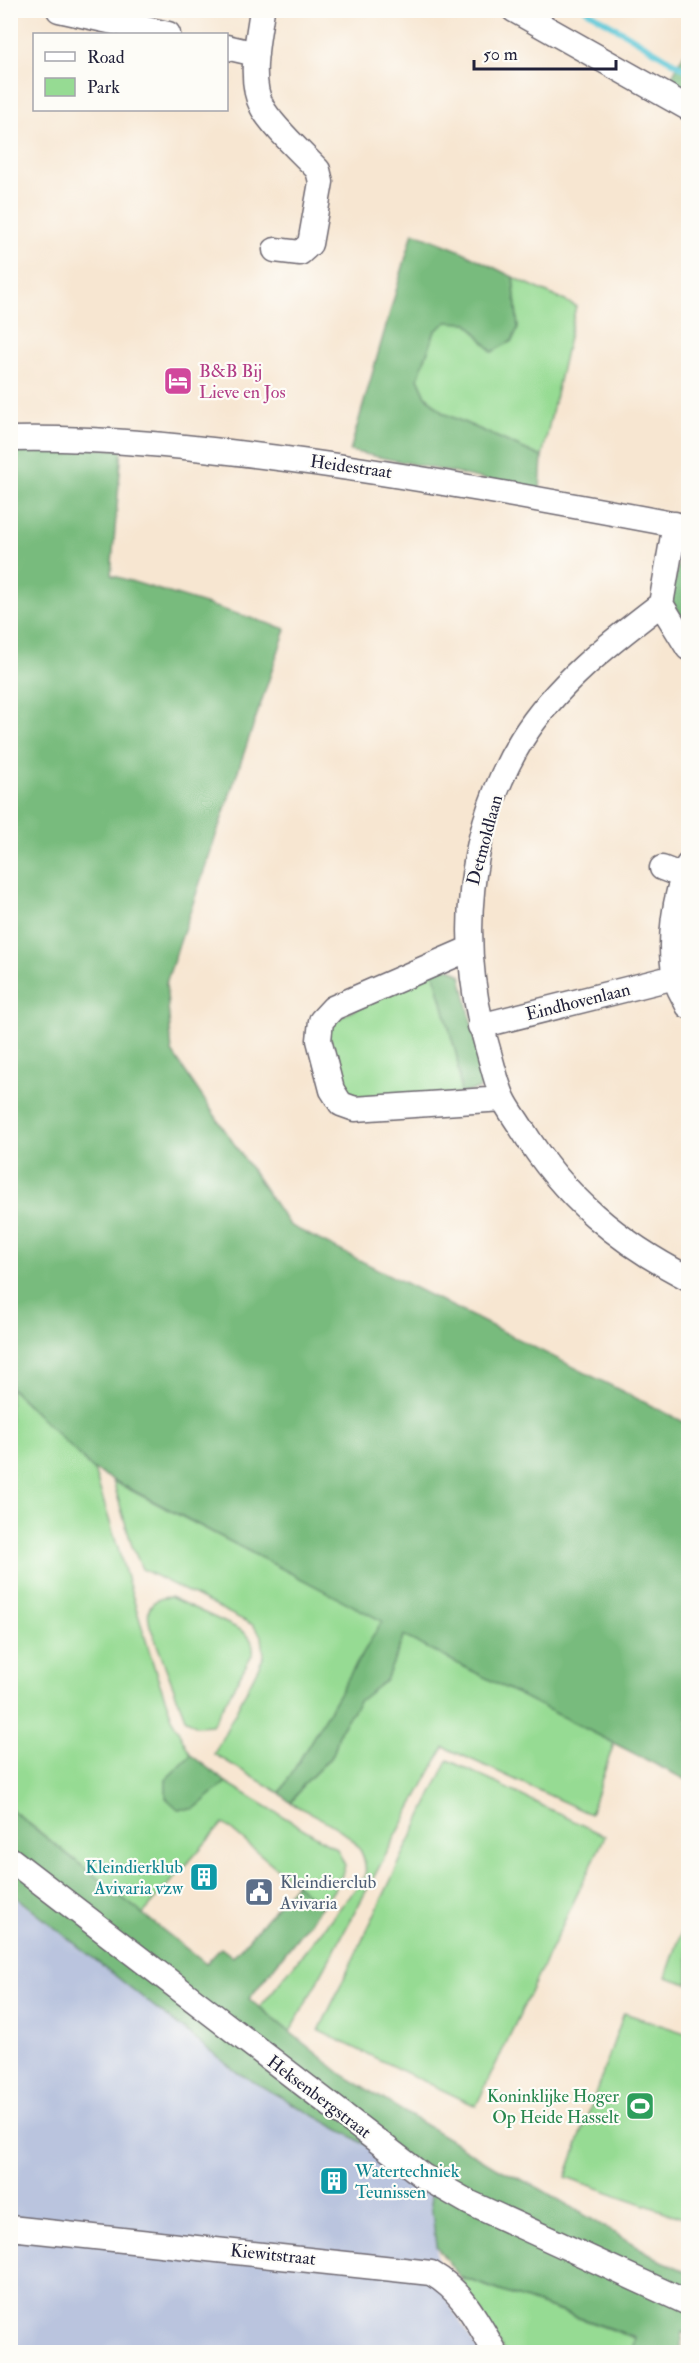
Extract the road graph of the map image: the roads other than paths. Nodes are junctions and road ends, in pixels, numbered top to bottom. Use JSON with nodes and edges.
{"nodes":[{"id":1,"x":59,"y":10,"type":"edge"},
{"id":2,"x":262,"y":10,"type":"edge"},
{"id":3,"x":514,"y":10,"type":"edge"},
{"id":4,"x":163,"y":33,"type":"edge"},
{"id":5,"x":228,"y":47,"type":"edge"},
{"id":6,"x":256,"y":54,"type":"junction"},
{"id":7,"x":688,"y":108,"type":"edge"},
{"id":8,"x":275,"y":250,"type":"dead end"},
{"id":9,"x":10,"y":440,"type":"edge"},
{"id":10,"x":682,"y":526,"type":"edge"},
{"id":11,"x":662,"y":604,"type":"junction"},
{"id":12,"x":688,"y":648,"type":"edge"},
{"id":13,"x":678,"y":870,"type":"edge"},
{"id":14,"x":469,"y":949,"type":"junction"},
{"id":15,"x":675,"y":977,"type":"junction"},
{"id":16,"x":688,"y":1006,"type":"edge"},
{"id":17,"x":480,"y":1026,"type":"junction"},
{"id":18,"x":503,"y":1099,"type":"junction"},
{"id":19,"x":688,"y":1278,"type":"edge"},
{"id":20,"x":10,"y":1859,"type":"edge"},
{"id":21,"x":10,"y":2228,"type":"edge"},
{"id":22,"x":688,"y":2303,"type":"edge"},
{"id":23,"x":495,"y":2352,"type":"edge"}],
"edges":[{"from":1,"to":4,"type":"street"},
{"from":2,"to":6,"type":"street"},
{"from":3,"to":7,"type":"street"},
{"from":5,"to":6,"type":"street"},
{"from":6,"to":8,"type":"street"},
{"from":9,"to":10,"type":"street","name":"Heidestraat"},
{"from":10,"to":11,"type":"street"},
{"from":11,"to":12,"type":"street"},
{"from":11,"to":14,"type":"street","name":"Detmoldlaan"},
{"from":13,"to":15,"type":"street"},
{"from":14,"to":17,"type":"street","name":"Detmoldlaan"},
{"from":14,"to":18,"type":"street"},
{"from":15,"to":16,"type":"street"},
{"from":15,"to":17,"type":"street","name":"Eindhovenlaan"},
{"from":17,"to":18,"type":"street","name":"Detmoldlaan"},
{"from":18,"to":19,"type":"street","name":"Detmoldlaan"},
{"from":20,"to":22,"type":"street","name":"Heksenbergstraat"},
{"from":21,"to":23,"type":"street","name":"Kiewitstraat"}]}
